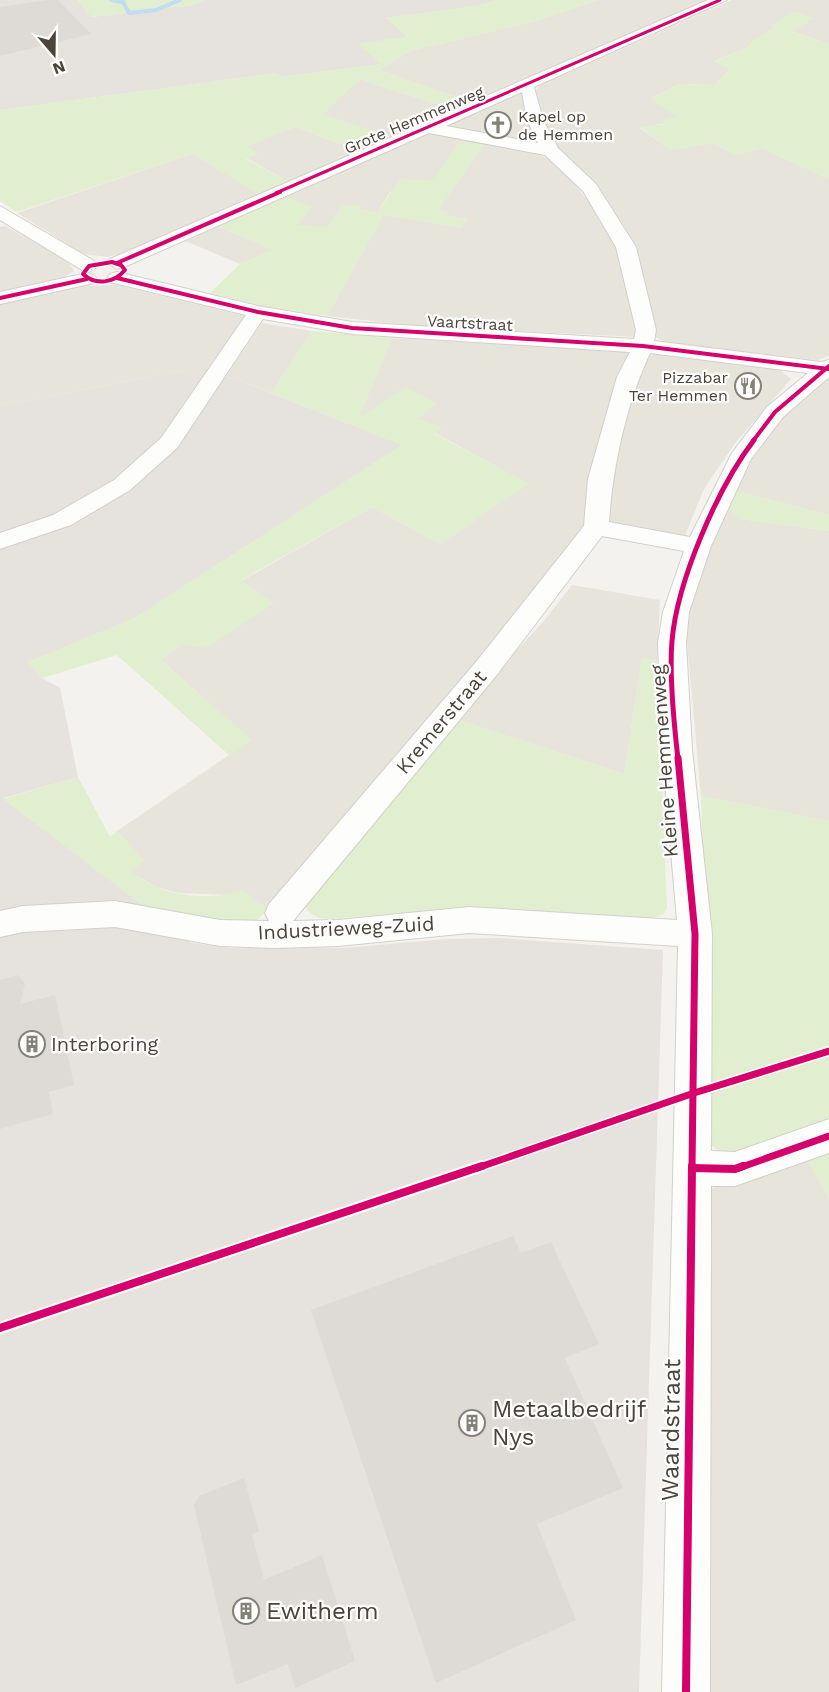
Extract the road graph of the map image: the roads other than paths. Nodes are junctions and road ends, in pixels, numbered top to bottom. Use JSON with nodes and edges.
{"nodes":[{"id":1,"x":720,"y":0,"type":"edge"},
{"id":2,"x":526,"y":86,"type":"junction"},
{"id":3,"x":429,"y":128,"type":"junction"},
{"id":4,"x":551,"y":151,"type":"junction"},
{"id":5,"x":0,"y":212,"type":"edge"},
{"id":6,"x":117,"y":271,"type":"junction"},
{"id":7,"x":88,"y":272,"type":"junction"},
{"id":8,"x":0,"y":298,"type":"edge"},
{"id":9,"x":258,"y":312,"type":"junction"},
{"id":10,"x":643,"y":346,"type":"junction"},
{"id":11,"x":828,"y":368,"type":"edge"},
{"id":12,"x":596,"y":527,"type":"junction"},
{"id":13,"x":0,"y":541,"type":"edge"},
{"id":14,"x":698,"y":546,"type":"junction"},
{"id":15,"x":281,"y":913,"type":"dead end"},
{"id":16,"x":0,"y":924,"type":"edge"},
{"id":17,"x":695,"y":934,"type":"junction"},
{"id":18,"x":829,"y":1136,"type":"edge"},
{"id":19,"x":692,"y":1168,"type":"junction"},
{"id":20,"x":686,"y":1692,"type":"edge"}],
"edges":[{"from":1,"to":2,"type":"street","name":"Grote Hemmenweg"},
{"from":2,"to":3,"type":"street","name":"Grote Hemmenweg"},
{"from":2,"to":4,"type":"street"},
{"from":3,"to":4,"type":"street"},
{"from":3,"to":6,"type":"street","name":"Grote Hemmenweg"},
{"from":4,"to":10,"type":"street"},
{"from":5,"to":7,"type":"street"},
{"from":6,"to":7,"type":"street","name":"Grote Hemmenweg"},
{"from":6,"to":9,"type":"street","name":"Vaartstraat"},
{"from":7,"to":8,"type":"street","name":"Grote Hemmenweg"},
{"from":9,"to":10,"type":"street","name":"Vaartstraat"},
{"from":9,"to":13,"type":"street"},
{"from":10,"to":11,"type":"street","name":"Vaartstraat"},
{"from":10,"to":12,"type":"street"},
{"from":11,"to":14,"type":"street","name":"Kleine Hemmenweg"},
{"from":12,"to":14,"type":"street"},
{"from":12,"to":15,"type":"street","name":"Kremerstraat"},
{"from":14,"to":17,"type":"street","name":"Kleine Hemmenweg"},
{"from":16,"to":17,"type":"street","name":"Industrieweg-Zuid"},
{"from":17,"to":19,"type":"street","name":"Kleine Hemmenweg"},
{"from":18,"to":19,"type":"street"},
{"from":19,"to":20,"type":"street","name":"Waardstraat"}]}
